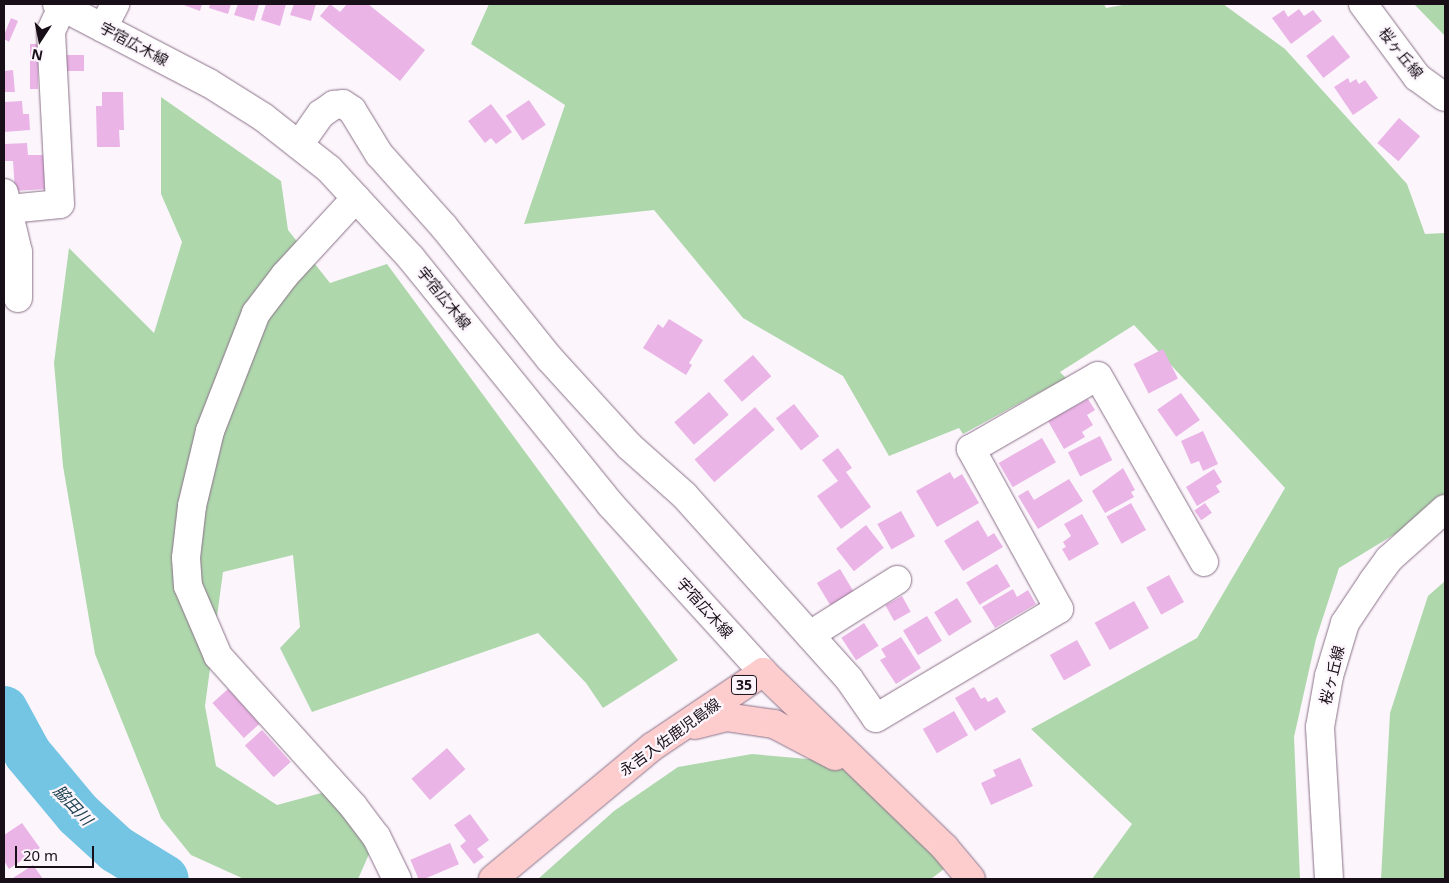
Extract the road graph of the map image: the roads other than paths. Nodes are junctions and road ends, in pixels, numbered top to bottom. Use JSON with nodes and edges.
{"nodes":[{"id":1,"x":115,"y":4,"type":"edge"},
{"id":2,"x":1363,"y":4,"type":"edge"},
{"id":3,"x":60,"y":5,"type":"edge"},
{"id":4,"x":103,"y":28,"type":"junction"},
{"id":5,"x":1445,"y":96,"type":"edge"},
{"id":6,"x":299,"y":146,"type":"junction"},
{"id":7,"x":356,"y":198,"type":"junction"},
{"id":8,"x":6,"y":201,"type":"edge"},
{"id":9,"x":18,"y":298,"type":"dead end"},
{"id":10,"x":1445,"y":509,"type":"edge"},
{"id":11,"x":1204,"y":562,"type":"dead end"},
{"id":12,"x":897,"y":580,"type":"dead end"},
{"id":13,"x":810,"y":635,"type":"junction"},
{"id":14,"x":763,"y":672,"type":"junction"},
{"id":15,"x":678,"y":729,"type":"junction"},
{"id":16,"x":875,"y":780,"type":"junction"},
{"id":17,"x":397,"y":879,"type":"edge"},
{"id":18,"x":494,"y":879,"type":"edge"},
{"id":19,"x":971,"y":879,"type":"edge"},
{"id":20,"x":1329,"y":879,"type":"edge"}],
"edges":[{"from":1,"to":4,"type":"street"},
{"from":2,"to":5,"type":"street","name":"桜ヶ丘線"},
{"from":3,"to":4,"type":"street","name":"宇宿広木線"},
{"from":3,"to":8,"type":"street"},
{"from":4,"to":6,"type":"street","name":"宇宿広木線"},
{"from":6,"to":7,"type":"street","name":"宇宿広木線"},
{"from":6,"to":13,"type":"street"},
{"from":7,"to":14,"type":"street","name":"宇宿広木線"},
{"from":7,"to":17,"type":"street"},
{"from":8,"to":9,"type":"street"},
{"from":10,"to":20,"type":"street","name":"桜ヶ丘線"},
{"from":11,"to":13,"type":"street"},
{"from":12,"to":13,"type":"street"},
{"from":14,"to":15,"type":"main road","name":"永吉入佐鹿児島線","number":"35"},
{"from":14,"to":16,"type":"main road","number":"35"},
{"from":15,"to":16,"type":"main road"},
{"from":15,"to":18,"type":"main road","name":"永吉入佐鹿児島線","number":"35"},
{"from":16,"to":19,"type":"main road","number":"35"}]}
